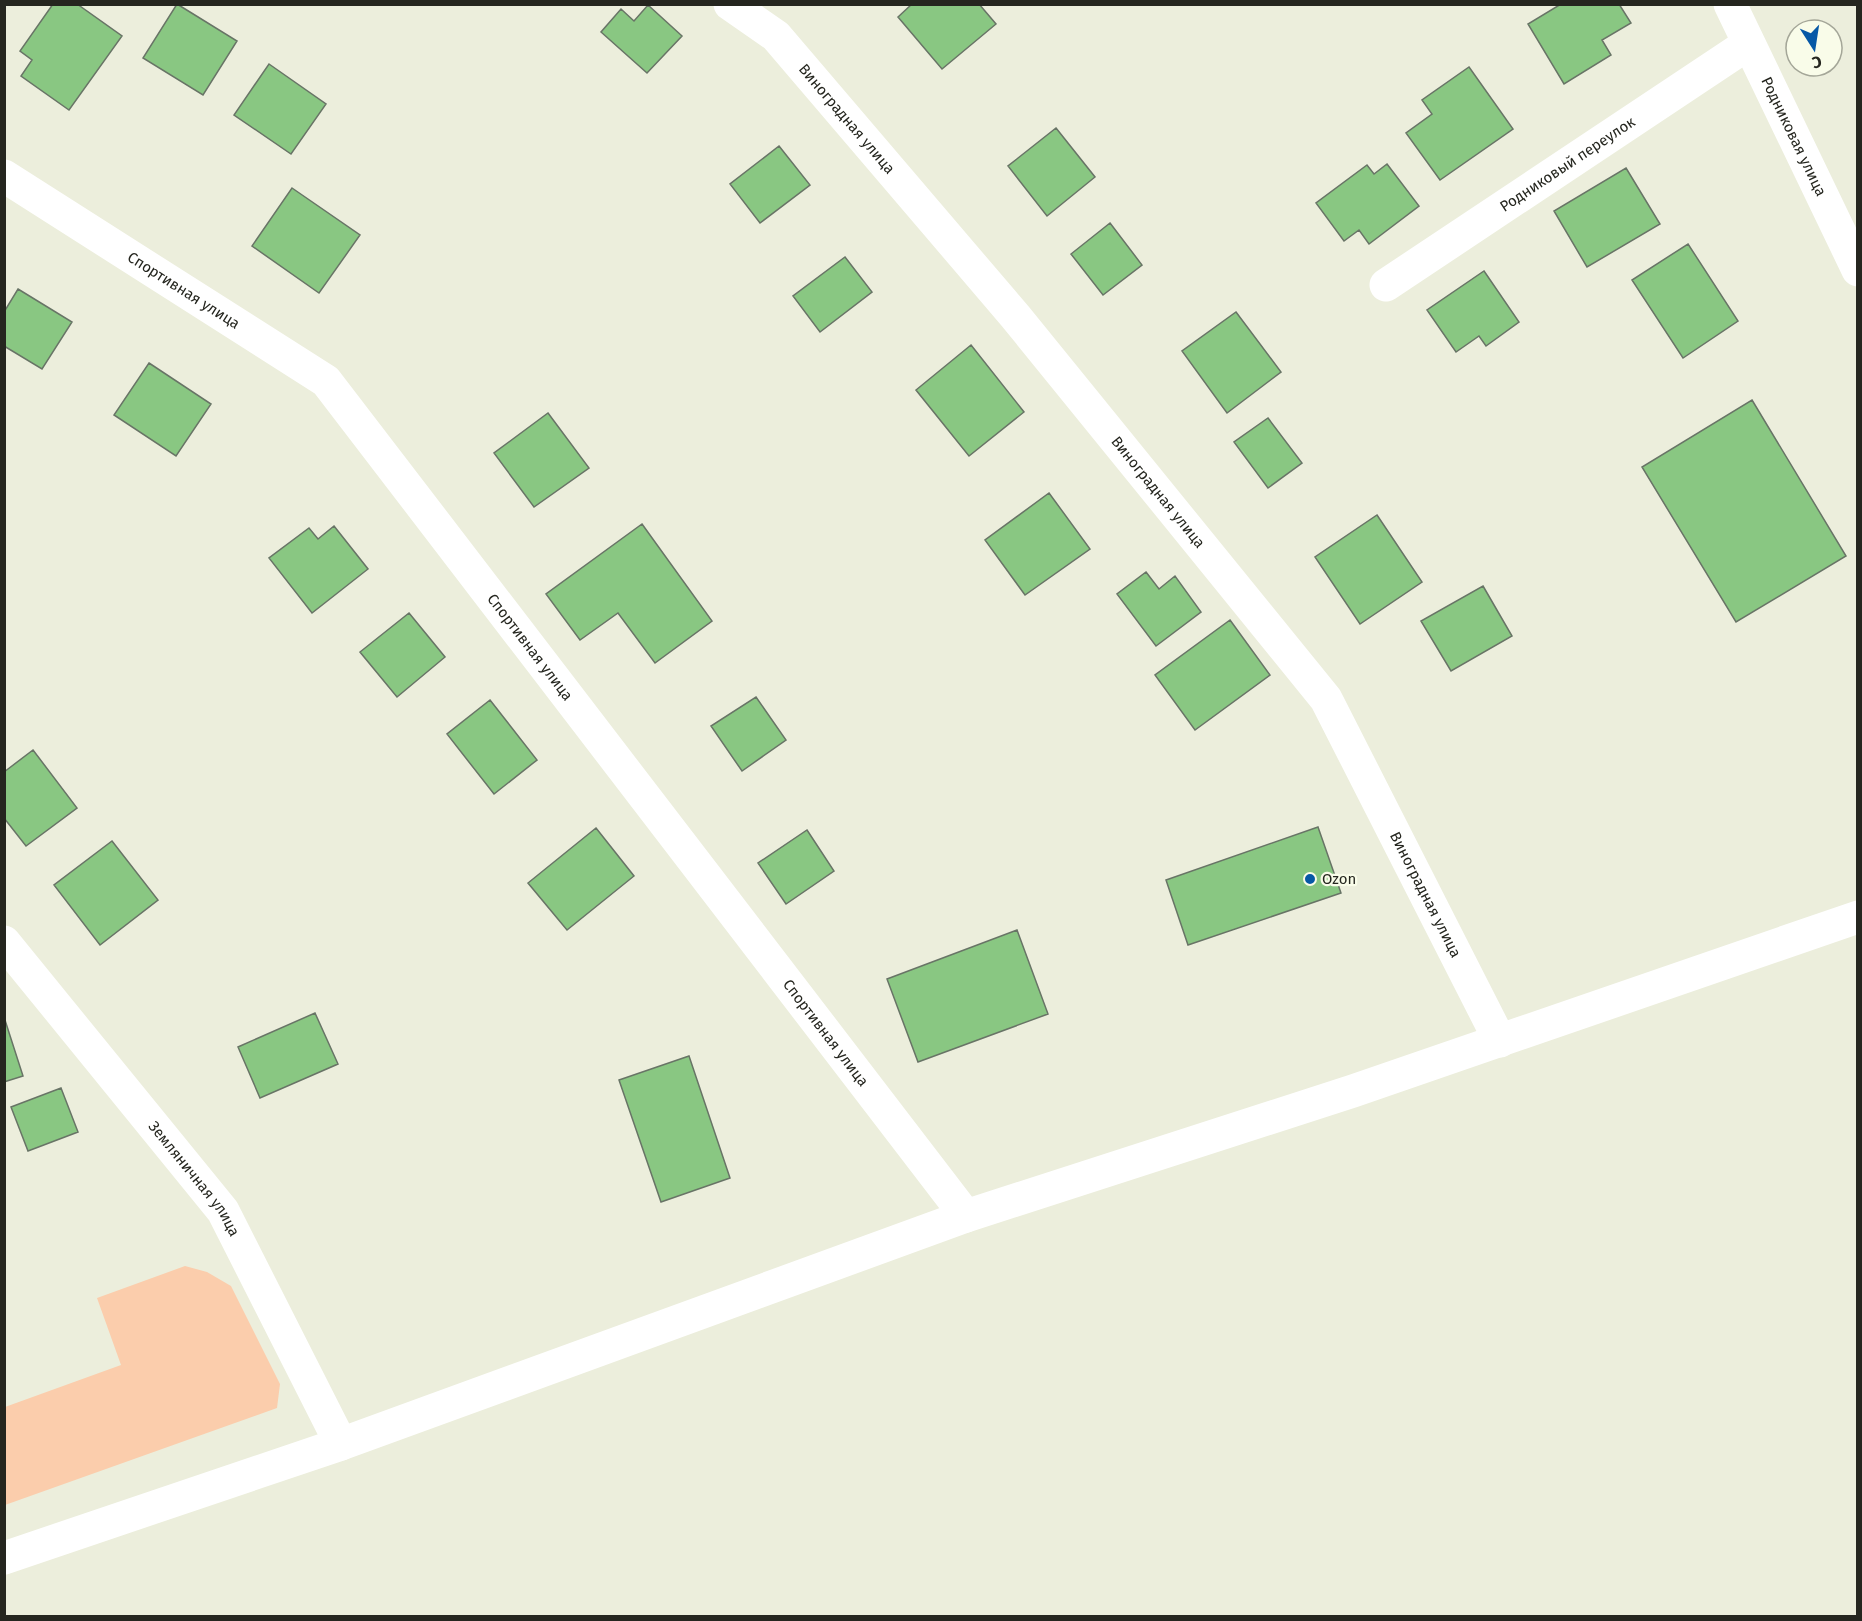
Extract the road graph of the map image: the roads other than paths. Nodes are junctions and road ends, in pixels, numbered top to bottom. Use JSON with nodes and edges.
{"nodes":[{"id":1,"x":730,"y":4,"type":"edge"},
{"id":2,"x":1730,"y":4,"type":"edge"},
{"id":3,"x":1748,"y":44,"type":"junction"},
{"id":4,"x":4,"y":176,"type":"edge"},
{"id":5,"x":1857,"y":270,"type":"edge"},
{"id":6,"x":1386,"y":285,"type":"dead end"},
{"id":7,"x":1857,"y":917,"type":"edge"},
{"id":8,"x":4,"y":942,"type":"edge"},
{"id":9,"x":1500,"y":1041,"type":"junction"},
{"id":10,"x":966,"y":1216,"type":"junction"},
{"id":11,"x":341,"y":1444,"type":"junction"},
{"id":12,"x":4,"y":1558,"type":"edge"}],
"edges":[{"from":1,"to":9,"type":"street","name":"Виноградная улица"},
{"from":2,"to":3,"type":"street","name":"Родниковая улица"},
{"from":3,"to":5,"type":"street","name":"Родниковая улица"},
{"from":3,"to":6,"type":"street","name":"Родниковый переулок"},
{"from":4,"to":10,"type":"street","name":"Спортивная улица"},
{"from":7,"to":9,"type":"street"},
{"from":8,"to":11,"type":"street","name":"Земляничная улица"},
{"from":9,"to":10,"type":"street"},
{"from":10,"to":11,"type":"street"},
{"from":11,"to":12,"type":"street"}]}
